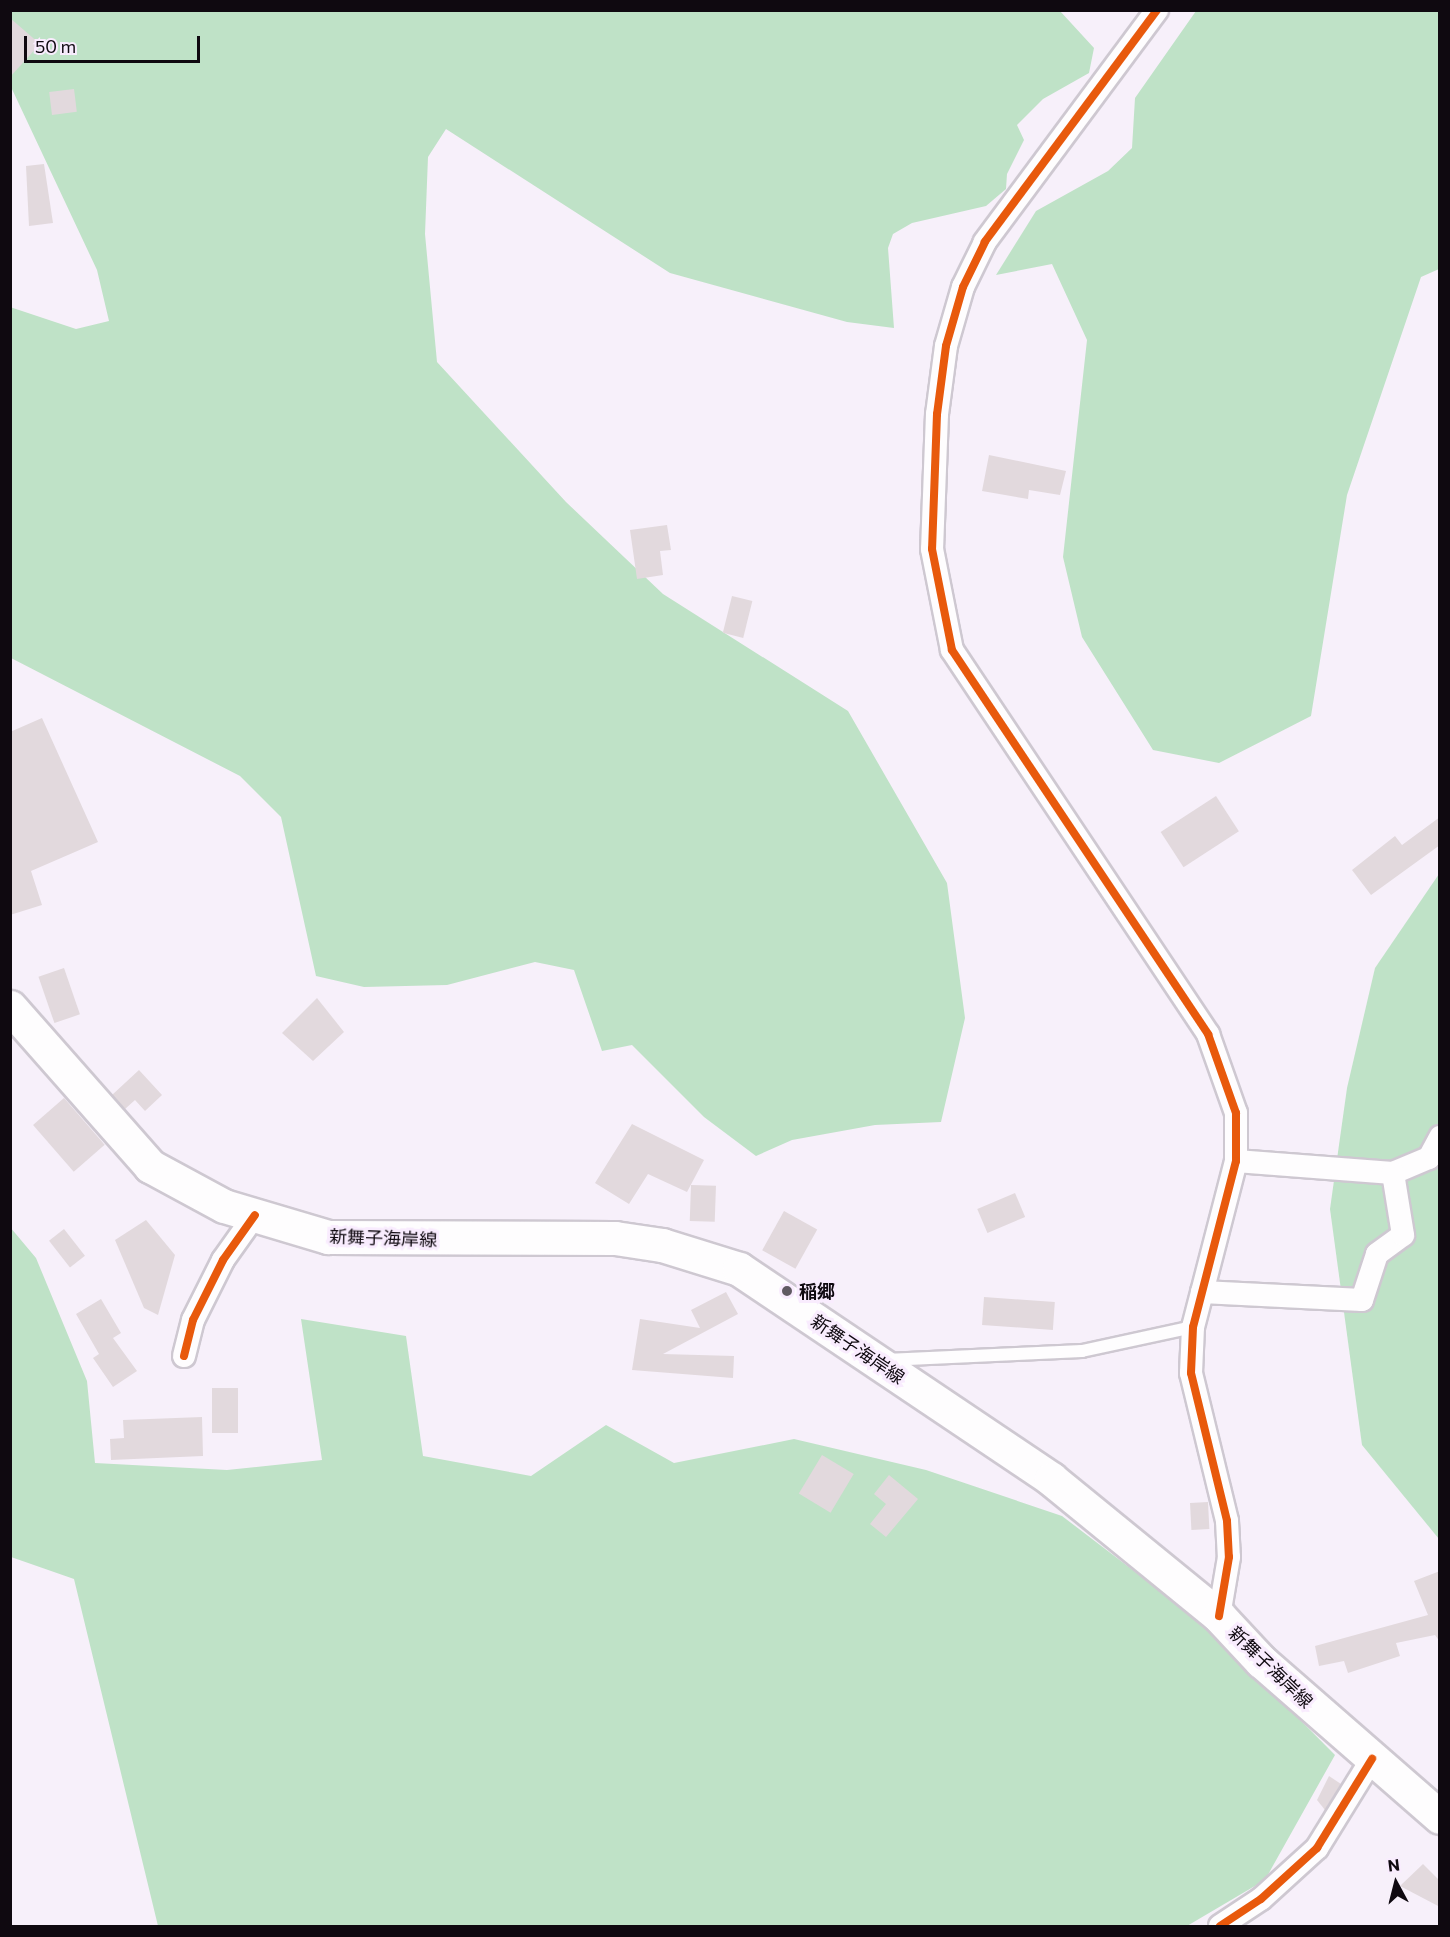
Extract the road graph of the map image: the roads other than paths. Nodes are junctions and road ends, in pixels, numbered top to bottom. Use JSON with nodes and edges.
{"nodes":[{"id":1,"x":1157,"y":10,"type":"edge"},
{"id":2,"x":10,"y":1007,"type":"edge"},
{"id":3,"x":1440,"y":1137,"type":"edge"},
{"id":4,"x":1236,"y":1161,"type":"junction"},
{"id":5,"x":1393,"y":1173,"type":"junction"},
{"id":6,"x":255,"y":1215,"type":"junction"},
{"id":7,"x":1202,"y":1292,"type":"junction"},
{"id":8,"x":1193,"y":1328,"type":"junction"},
{"id":9,"x":184,"y":1356,"type":"dead end"},
{"id":10,"x":879,"y":1363,"type":"junction"},
{"id":11,"x":1219,"y":1616,"type":"junction"},
{"id":12,"x":1372,"y":1760,"type":"junction"},
{"id":13,"x":1440,"y":1817,"type":"edge"},
{"id":14,"x":1220,"y":1926,"type":"edge"}],
"edges":[{"from":1,"to":4,"type":"street"},
{"from":2,"to":6,"type":"main road","name":"新舞子海岸線"},
{"from":3,"to":5,"type":"street"},
{"from":4,"to":5,"type":"street"},
{"from":4,"to":7,"type":"street"},
{"from":5,"to":7,"type":"street"},
{"from":6,"to":9,"type":"street"},
{"from":6,"to":10,"type":"main road","name":"新舞子海岸線"},
{"from":7,"to":8,"type":"street"},
{"from":8,"to":10,"type":"lane"},
{"from":8,"to":11,"type":"street"},
{"from":10,"to":11,"type":"main road","name":"新舞子海岸線"},
{"from":11,"to":12,"type":"main road","name":"新舞子海岸線"},
{"from":12,"to":13,"type":"main road","name":"新舞子海岸線"},
{"from":12,"to":14,"type":"street"}]}
